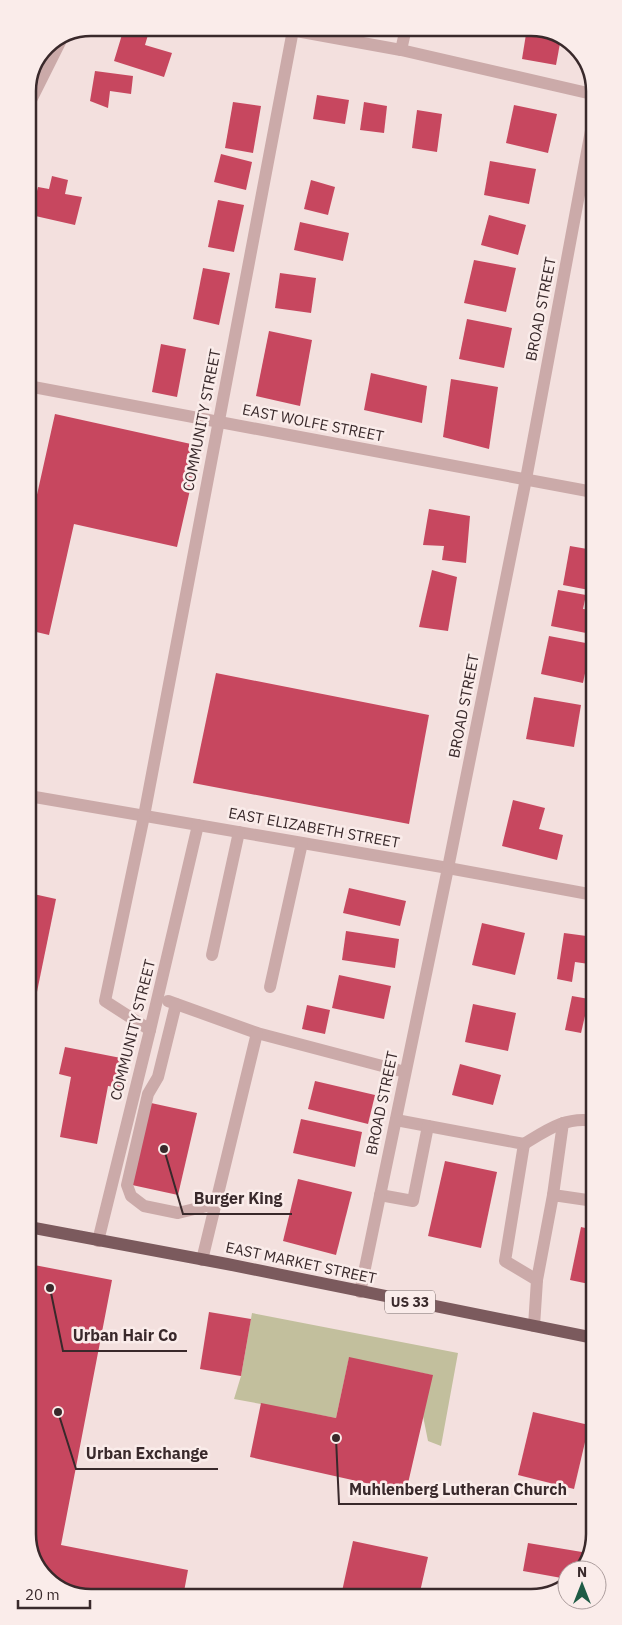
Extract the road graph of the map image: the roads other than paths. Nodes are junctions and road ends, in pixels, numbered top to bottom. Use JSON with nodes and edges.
{"nodes":[{"id":1,"x":285,"y":36,"type":"edge"},
{"id":2,"x":324,"y":36,"type":"edge"},
{"id":3,"x":404,"y":36,"type":"edge"},
{"id":4,"x":55,"y":50,"type":"edge"},
{"id":5,"x":401,"y":50,"type":"junction"},
{"id":6,"x":36,"y":90,"type":"edge"},
{"id":7,"x":586,"y":93,"type":"edge"},
{"id":8,"x":586,"y":157,"type":"edge"},
{"id":9,"x":36,"y":388,"type":"edge"},
{"id":10,"x":218,"y":422,"type":"junction"},
{"id":11,"x":526,"y":479,"type":"junction"},
{"id":12,"x":586,"y":491,"type":"edge"},
{"id":13,"x":36,"y":797,"type":"edge"},
{"id":14,"x":144,"y":816,"type":"junction"},
{"id":15,"x":198,"y":825,"type":"junction"},
{"id":16,"x":239,"y":832,"type":"junction"},
{"id":17,"x":302,"y":843,"type":"junction"},
{"id":18,"x":448,"y":868,"type":"junction"},
{"id":19,"x":586,"y":894,"type":"edge"},
{"id":20,"x":212,"y":956,"type":"dead end"},
{"id":21,"x":270,"y":987,"type":"dead end"},
{"id":22,"x":158,"y":997,"type":"junction"},
{"id":23,"x":176,"y":1004,"type":"junction"},
{"id":24,"x":150,"y":1030,"type":"junction"},
{"id":25,"x":257,"y":1033,"type":"junction"},
{"id":26,"x":405,"y":1072,"type":"junction"},
{"id":27,"x":396,"y":1120,"type":"junction"},
{"id":28,"x":586,"y":1120,"type":"edge"},
{"id":29,"x":563,"y":1123,"type":"junction"},
{"id":30,"x":428,"y":1126,"type":"junction"},
{"id":31,"x":524,"y":1144,"type":"junction"},
{"id":32,"x":380,"y":1194,"type":"junction"},
{"id":33,"x":553,"y":1194,"type":"junction"},
{"id":34,"x":586,"y":1200,"type":"edge"},
{"id":35,"x":215,"y":1204,"type":"junction"},
{"id":36,"x":36,"y":1228,"type":"edge"},
{"id":37,"x":98,"y":1241,"type":"junction"},
{"id":38,"x":202,"y":1260,"type":"junction"},
{"id":39,"x":537,"y":1280,"type":"junction"},
{"id":40,"x":360,"y":1292,"type":"junction"},
{"id":41,"x":534,"y":1326,"type":"junction"},
{"id":42,"x":586,"y":1336,"type":"edge"}],
"edges":[{"from":1,"to":10,"type":"street","name":"COMMUNITY STREET"},
{"from":2,"to":5,"type":"street"},
{"from":3,"to":5,"type":"street"},
{"from":4,"to":6,"type":"street"},
{"from":5,"to":7,"type":"street"},
{"from":8,"to":11,"type":"street","name":"BROAD STREET"},
{"from":9,"to":10,"type":"street","name":"EAST WOLFE STREET"},
{"from":10,"to":11,"type":"street","name":"EAST WOLFE STREET"},
{"from":10,"to":14,"type":"street","name":"COMMUNITY STREET"},
{"from":11,"to":12,"type":"street","name":"EAST WOLFE STREET"},
{"from":11,"to":18,"type":"street","name":"BROAD STREET"},
{"from":13,"to":14,"type":"street","name":"EAST ELIZABETH STREET"},
{"from":14,"to":15,"type":"street","name":"EAST ELIZABETH STREET"},
{"from":14,"to":24,"type":"street","name":"COMMUNITY STREET"},
{"from":15,"to":16,"type":"street","name":"EAST ELIZABETH STREET"},
{"from":15,"to":22,"type":"street","name":"COMMUNITY STREET"},
{"from":16,"to":17,"type":"street","name":"EAST ELIZABETH STREET"},
{"from":16,"to":20,"type":"street"},
{"from":17,"to":18,"type":"street","name":"EAST ELIZABETH STREET"},
{"from":17,"to":21,"type":"street"},
{"from":18,"to":19,"type":"street","name":"EAST ELIZABETH STREET"},
{"from":18,"to":26,"type":"street","name":"BROAD STREET"},
{"from":22,"to":23,"type":"street"},
{"from":22,"to":24,"type":"street","name":"COMMUNITY STREET"},
{"from":23,"to":25,"type":"street"},
{"from":23,"to":35,"type":"street"},
{"from":24,"to":37,"type":"street","name":"COMMUNITY STREET"},
{"from":25,"to":26,"type":"street"},
{"from":25,"to":35,"type":"street"},
{"from":26,"to":27,"type":"street","name":"BROAD STREET"},
{"from":27,"to":30,"type":"street"},
{"from":27,"to":32,"type":"street","name":"BROAD STREET"},
{"from":28,"to":29,"type":"street"},
{"from":29,"to":31,"type":"street"},
{"from":29,"to":33,"type":"street"},
{"from":30,"to":31,"type":"street"},
{"from":30,"to":32,"type":"street"},
{"from":31,"to":39,"type":"street"},
{"from":32,"to":40,"type":"street","name":"BROAD STREET"},
{"from":33,"to":34,"type":"street"},
{"from":33,"to":39,"type":"street"},
{"from":35,"to":38,"type":"street"},
{"from":36,"to":37,"type":"main road","name":"EAST MARKET STREET","number":"US 33"},
{"from":37,"to":38,"type":"main road","name":"EAST MARKET STREET","number":"US 33"},
{"from":38,"to":40,"type":"main road","name":"EAST MARKET STREET","number":"US 33"},
{"from":39,"to":41,"type":"street"},
{"from":40,"to":41,"type":"main road","name":"EAST MARKET STREET","number":"US 33"},
{"from":41,"to":42,"type":"main road","name":"EAST MARKET STREET","number":"US 33"}]}
